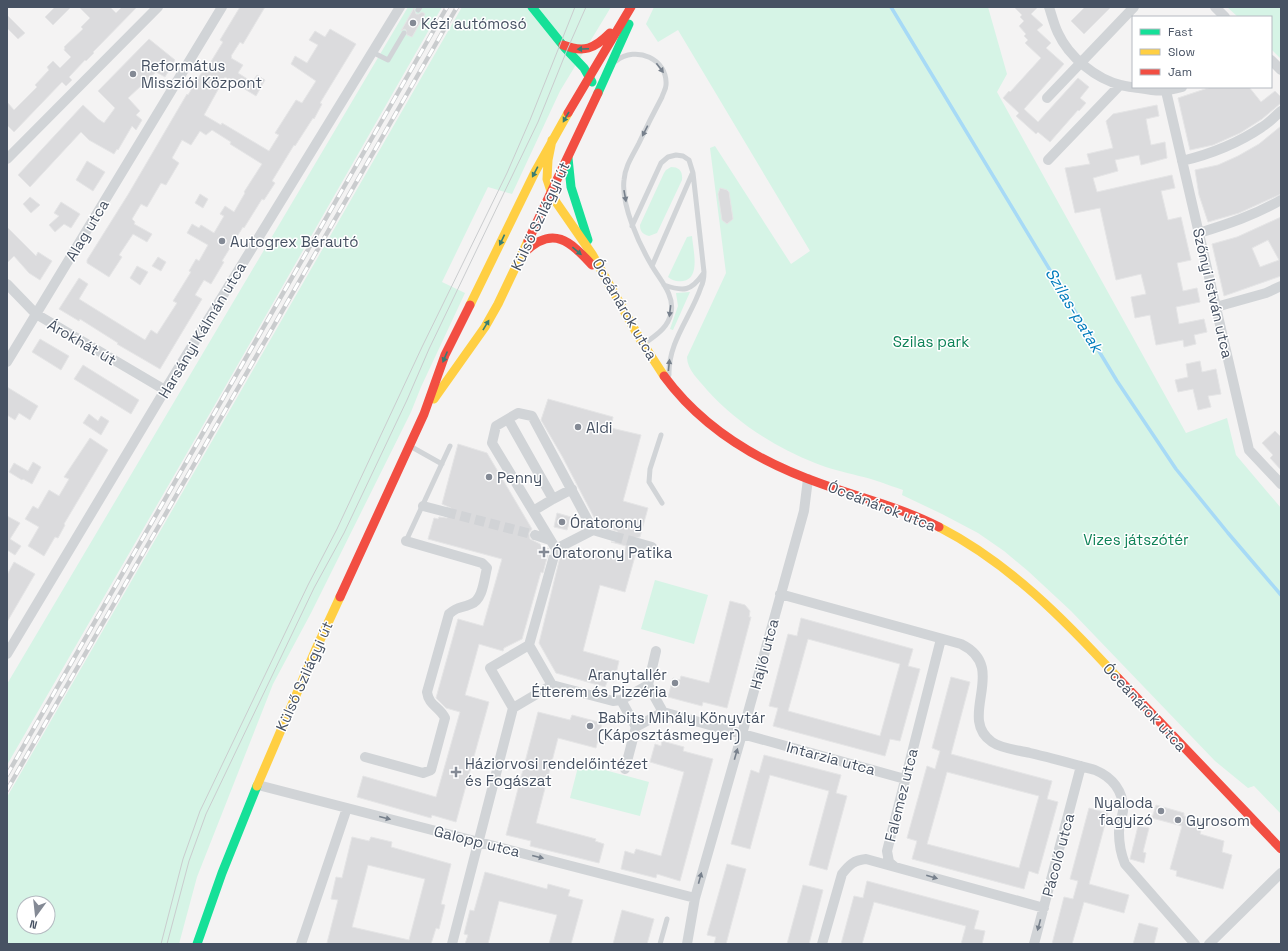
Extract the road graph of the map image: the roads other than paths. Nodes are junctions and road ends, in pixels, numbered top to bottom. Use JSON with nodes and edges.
{"nodes":[{"id":1,"x":158,"y":7,"type":"edge"},
{"id":2,"x":222,"y":7,"type":"edge"},
{"id":3,"x":400,"y":7,"type":"edge"},
{"id":4,"x":532,"y":7,"type":"edge"},
{"id":5,"x":630,"y":7,"type":"edge"},
{"id":6,"x":636,"y":7,"type":"edge"},
{"id":7,"x":1049,"y":7,"type":"edge"},
{"id":8,"x":1134,"y":7,"type":"edge"},
{"id":9,"x":1215,"y":7,"type":"edge"},
{"id":10,"x":1224,"y":16,"type":"edge"},
{"id":11,"x":623,"y":20,"type":"junction"},
{"id":12,"x":404,"y":33,"type":"dead end"},
{"id":13,"x":564,"y":47,"type":"junction"},
{"id":14,"x":372,"y":52,"type":"junction"},
{"id":15,"x":1272,"y":61,"type":"edge"},
{"id":16,"x":1080,"y":62,"type":"junction"},
{"id":17,"x":611,"y":65,"type":"junction"},
{"id":18,"x":1281,"y":70,"type":"edge"},
{"id":19,"x":590,"y":75,"type":"junction"},
{"id":20,"x":1120,"y":85,"type":"junction"},
{"id":21,"x":1132,"y":87,"type":"edge"},
{"id":22,"x":1143,"y":88,"type":"edge"},
{"id":23,"x":1178,"y":88,"type":"edge"},
{"id":24,"x":1166,"y":91,"type":"junction"},
{"id":25,"x":580,"y":94,"type":"junction"},
{"id":26,"x":1047,"y":98,"type":"dead end"},
{"id":27,"x":590,"y":108,"type":"junction"},
{"id":28,"x":1281,"y":110,"type":"edge"},
{"id":29,"x":552,"y":140,"type":"junction"},
{"id":30,"x":568,"y":155,"type":"junction"},
{"id":31,"x":7,"y":159,"type":"edge"},
{"id":32,"x":1048,"y":160,"type":"dead end"},
{"id":33,"x":1182,"y":161,"type":"junction"},
{"id":34,"x":692,"y":173,"type":"junction"},
{"id":35,"x":549,"y":195,"type":"junction"},
{"id":36,"x":1281,"y":200,"type":"edge"},
{"id":37,"x":519,"y":204,"type":"junction"},
{"id":38,"x":632,"y":226,"type":"junction"},
{"id":39,"x":1199,"y":233,"type":"junction"},
{"id":40,"x":523,"y":253,"type":"junction"},
{"id":41,"x":592,"y":254,"type":"junction"},
{"id":42,"x":652,"y":266,"type":"junction"},
{"id":43,"x":704,"y":272,"type":"junction"},
{"id":44,"x":607,"y":280,"type":"junction"},
{"id":45,"x":7,"y":284,"type":"edge"},
{"id":46,"x":664,"y":285,"type":"junction"},
{"id":47,"x":1281,"y":286,"type":"edge"},
{"id":48,"x":1216,"y":307,"type":"junction"},
{"id":49,"x":36,"y":314,"type":"junction"},
{"id":50,"x":643,"y":344,"type":"junction"},
{"id":51,"x":7,"y":362,"type":"edge"},
{"id":52,"x":669,"y":383,"type":"junction"},
{"id":53,"x":165,"y":390,"type":"junction"},
{"id":54,"x":424,"y":414,"type":"junction"},
{"id":55,"x":508,"y":419,"type":"junction"},
{"id":56,"x":661,"y":435,"type":"dead end"},
{"id":57,"x":409,"y":446,"type":"junction"},
{"id":58,"x":450,"y":446,"type":"dead end"},
{"id":59,"x":442,"y":464,"type":"junction"},
{"id":60,"x":808,"y":479,"type":"junction"},
{"id":61,"x":1281,"y":484,"type":"edge"},
{"id":62,"x":572,"y":489,"type":"junction"},
{"id":63,"x":554,"y":499,"type":"junction"},
{"id":64,"x":662,"y":503,"type":"dead end"},
{"id":65,"x":423,"y":506,"type":"junction"},
{"id":66,"x":533,"y":511,"type":"junction"},
{"id":67,"x":446,"y":512,"type":"tunnel mouth"},
{"id":68,"x":594,"y":530,"type":"junction"},
{"id":69,"x":535,"y":535,"type":"tunnel mouth"},
{"id":70,"x":613,"y":536,"type":"tunnel mouth"},
{"id":71,"x":550,"y":540,"type":"junction"},
{"id":72,"x":406,"y":541,"type":"joint"},
{"id":73,"x":638,"y":543,"type":"tunnel mouth"},
{"id":74,"x":652,"y":547,"type":"dead end"},
{"id":75,"x":556,"y":549,"type":"junction"},
{"id":76,"x":780,"y":594,"type":"junction"},
{"id":77,"x":941,"y":639,"type":"junction"},
{"id":78,"x":529,"y":645,"type":"junction"},
{"id":79,"x":656,"y":651,"type":"dead end"},
{"id":80,"x":7,"y":654,"type":"edge"},
{"id":81,"x":552,"y":685,"type":"junction"},
{"id":82,"x":648,"y":685,"type":"junction"},
{"id":83,"x":621,"y":700,"type":"junction"},
{"id":84,"x":513,"y":708,"type":"junction"},
{"id":85,"x":663,"y":712,"type":"junction"},
{"id":86,"x":636,"y":727,"type":"junction"},
{"id":87,"x":742,"y":734,"type":"junction"},
{"id":88,"x":364,"y":757,"type":"dead end"},
{"id":89,"x":1081,"y":766,"type":"junction"},
{"id":90,"x":625,"y":769,"type":"dead end"},
{"id":91,"x":905,"y":779,"type":"junction"},
{"id":92,"x":258,"y":784,"type":"junction"},
{"id":93,"x":347,"y":808,"type":"junction"},
{"id":94,"x":478,"y":841,"type":"junction"},
{"id":95,"x":1281,"y":849,"type":"edge"},
{"id":96,"x":895,"y":867,"type":"junction"},
{"id":97,"x":1281,"y":873,"type":"edge"},
{"id":98,"x":695,"y":898,"type":"junction"},
{"id":99,"x":1044,"y":908,"type":"junction"},
{"id":100,"x":667,"y":919,"type":"dead end"},
{"id":101,"x":197,"y":944,"type":"edge"},
{"id":102,"x":301,"y":944,"type":"edge"},
{"id":103,"x":452,"y":944,"type":"edge"},
{"id":104,"x":660,"y":944,"type":"edge"},
{"id":105,"x":687,"y":944,"type":"edge"},
{"id":106,"x":822,"y":944,"type":"edge"},
{"id":107,"x":1034,"y":944,"type":"edge"},
{"id":108,"x":1195,"y":944,"type":"edge"},
{"id":109,"x":1209,"y":944,"type":"edge"}],
"edges":[{"from":1,"to":31,"type":"street"},
{"from":2,"to":49,"type":"street","name":"Alag utca"},
{"from":3,"to":14,"type":"street","name":"Harsányi Kálmán utca"},
{"from":4,"to":13,"type":"street"},
{"from":5,"to":11,"type":"street","name":"Külső Szilágyi út"},
{"from":6,"to":17,"type":"street","name":"Külső Szilágyi út"},
{"from":7,"to":16,"type":"street"},
{"from":8,"to":16,"type":"street"},
{"from":9,"to":10,"type":"street"},
{"from":11,"to":13,"type":"street","one_way":true},
{"from":11,"to":19,"type":"street","name":"Külső Szilágyi út"},
{"from":12,"to":14,"type":"lane"},
{"from":13,"to":19,"type":"street"},
{"from":13,"to":25,"type":"street"},
{"from":14,"to":53,"type":"street","name":"Harsányi Kálmán utca"},
{"from":15,"to":18,"type":"street"},
{"from":16,"to":20,"type":"street"},
{"from":16,"to":26,"type":"street"},
{"from":17,"to":27,"type":"street","name":"Külső Szilágyi út"},
{"from":17,"to":38,"type":"lane","one_way":true},
{"from":19,"to":25,"type":"street","name":"Külső Szilágyi út"},
{"from":19,"to":27,"type":"street"},
{"from":20,"to":21,"type":"street"},
{"from":20,"to":32,"type":"street"},
{"from":22,"to":24,"type":"street"},
{"from":23,"to":24,"type":"street"},
{"from":24,"to":33,"type":"street","name":"Szőnyi István utca"},
{"from":25,"to":29,"type":"street","name":"Külső Szilágyi út","one_way":true},
{"from":27,"to":30,"type":"street","name":"Külső Szilágyi út"},
{"from":28,"to":33,"type":"street"},
{"from":29,"to":35,"type":"street"},
{"from":29,"to":37,"type":"street","name":"Külső Szilágyi út","one_way":true},
{"from":30,"to":35,"type":"street","name":"Külső Szilágyi út"},
{"from":30,"to":41,"type":"street"},
{"from":33,"to":39,"type":"street","name":"Szőnyi István utca"},
{"from":34,"to":38,"type":"lane"},
{"from":34,"to":42,"type":"lane"},
{"from":34,"to":43,"type":"lane"},
{"from":35,"to":37,"type":"street","name":"Óceánárok utca"},
{"from":35,"to":40,"type":"street","name":"Külső Szilágyi út"},
{"from":35,"to":41,"type":"street","name":"Óceánárok utca"},
{"from":36,"to":39,"type":"street"},
{"from":37,"to":54,"type":"street","name":"Külső Szilágyi út","one_way":true},
{"from":38,"to":42,"type":"lane"},
{"from":39,"to":48,"type":"street","name":"Szőnyi István utca"},
{"from":40,"to":44,"type":"street","one_way":true},
{"from":54,"to":40,"type":"street","name":"Külső Szilágyi út","one_way":true},
{"from":41,"to":44,"type":"street","name":"Óceánárok utca"},
{"from":42,"to":46,"type":"lane"},
{"from":43,"to":46,"type":"lane"},
{"from":52,"to":43,"type":"lane","one_way":true},
{"from":44,"to":50,"type":"street","name":"Óceánárok utca"},
{"from":45,"to":49,"type":"street","name":"Árokhát út"},
{"from":46,"to":50,"type":"lane","one_way":true},
{"from":47,"to":48,"type":"street"},
{"from":48,"to":61,"type":"street","name":"Szőnyi István utca"},
{"from":49,"to":51,"type":"street","name":"Alag utca"},
{"from":49,"to":53,"type":"street","name":"Árokhát út"},
{"from":50,"to":52,"type":"street","name":"Óceánárok utca"},
{"from":52,"to":60,"type":"street","name":"Óceánárok utca"},
{"from":53,"to":80,"type":"street","name":"Harsányi Kálmán utca"},
{"from":54,"to":57,"type":"street","name":"Külső Szilágyi út"},
{"from":55,"to":62,"type":"street"},
{"from":55,"to":63,"type":"street"},
{"from":55,"to":66,"type":"street"},
{"from":56,"to":64,"type":"lane"},
{"from":57,"to":59,"type":"lane"},
{"from":57,"to":92,"type":"street","name":"Külső Szilágyi út"},
{"from":58,"to":59,"type":"lane"},
{"from":59,"to":65,"type":"lane"},
{"from":60,"to":76,"type":"street","name":"Hajló utca"},
{"from":60,"to":95,"type":"street","name":"Óceánárok utca"},
{"from":62,"to":63,"type":"street"},
{"from":62,"to":68,"type":"street"},
{"from":63,"to":66,"type":"street"},
{"from":65,"to":67,"type":"street"},
{"from":65,"to":72,"type":"lane"},
{"from":66,"to":71,"type":"street"},
{"from":68,"to":70,"type":"street"},
{"from":68,"to":75,"type":"street"},
{"from":69,"to":71,"type":"street"},
{"from":71,"to":75,"type":"street"},
{"from":72,"to":88,"type":"street"},
{"from":73,"to":74,"type":"street"},
{"from":75,"to":78,"type":"street"},
{"from":76,"to":77,"type":"street"},
{"from":76,"to":87,"type":"street","name":"Hajló utca"},
{"from":77,"to":89,"type":"street"},
{"from":77,"to":91,"type":"street","name":"Falemez utca"},
{"from":78,"to":81,"type":"street"},
{"from":78,"to":84,"type":"street"},
{"from":79,"to":82,"type":"street"},
{"from":81,"to":83,"type":"street"},
{"from":81,"to":84,"type":"street"},
{"from":82,"to":83,"type":"street"},
{"from":82,"to":85,"type":"street"},
{"from":83,"to":86,"type":"street"},
{"from":84,"to":94,"type":"street"},
{"from":85,"to":86,"type":"street"},
{"from":85,"to":87,"type":"street","name":"Intarzia utca"},
{"from":86,"to":90,"type":"street"},
{"from":87,"to":91,"type":"street","name":"Intarzia utca"},
{"from":98,"to":87,"type":"street","name":"Hajló utca","one_way":true},
{"from":89,"to":99,"type":"street","name":"Pácoló utca"},
{"from":89,"to":108,"type":"street"},
{"from":91,"to":96,"type":"street","name":"Falemez utca"},
{"from":92,"to":93,"type":"street","name":"Galopp utca"},
{"from":92,"to":101,"type":"street","name":"Külső Szilágyi út"},
{"from":93,"to":94,"type":"street","name":"Galopp utca","one_way":true},
{"from":93,"to":102,"type":"street"},
{"from":94,"to":98,"type":"street","name":"Galopp utca","one_way":true},
{"from":94,"to":103,"type":"street"},
{"from":96,"to":99,"type":"street","one_way":true},
{"from":96,"to":106,"type":"street"},
{"from":97,"to":109,"type":"street"},
{"from":98,"to":105,"type":"street","name":"Hajló utca"},
{"from":99,"to":107,"type":"street","name":"Pácoló utca","one_way":true},
{"from":100,"to":104,"type":"lane"}]}
